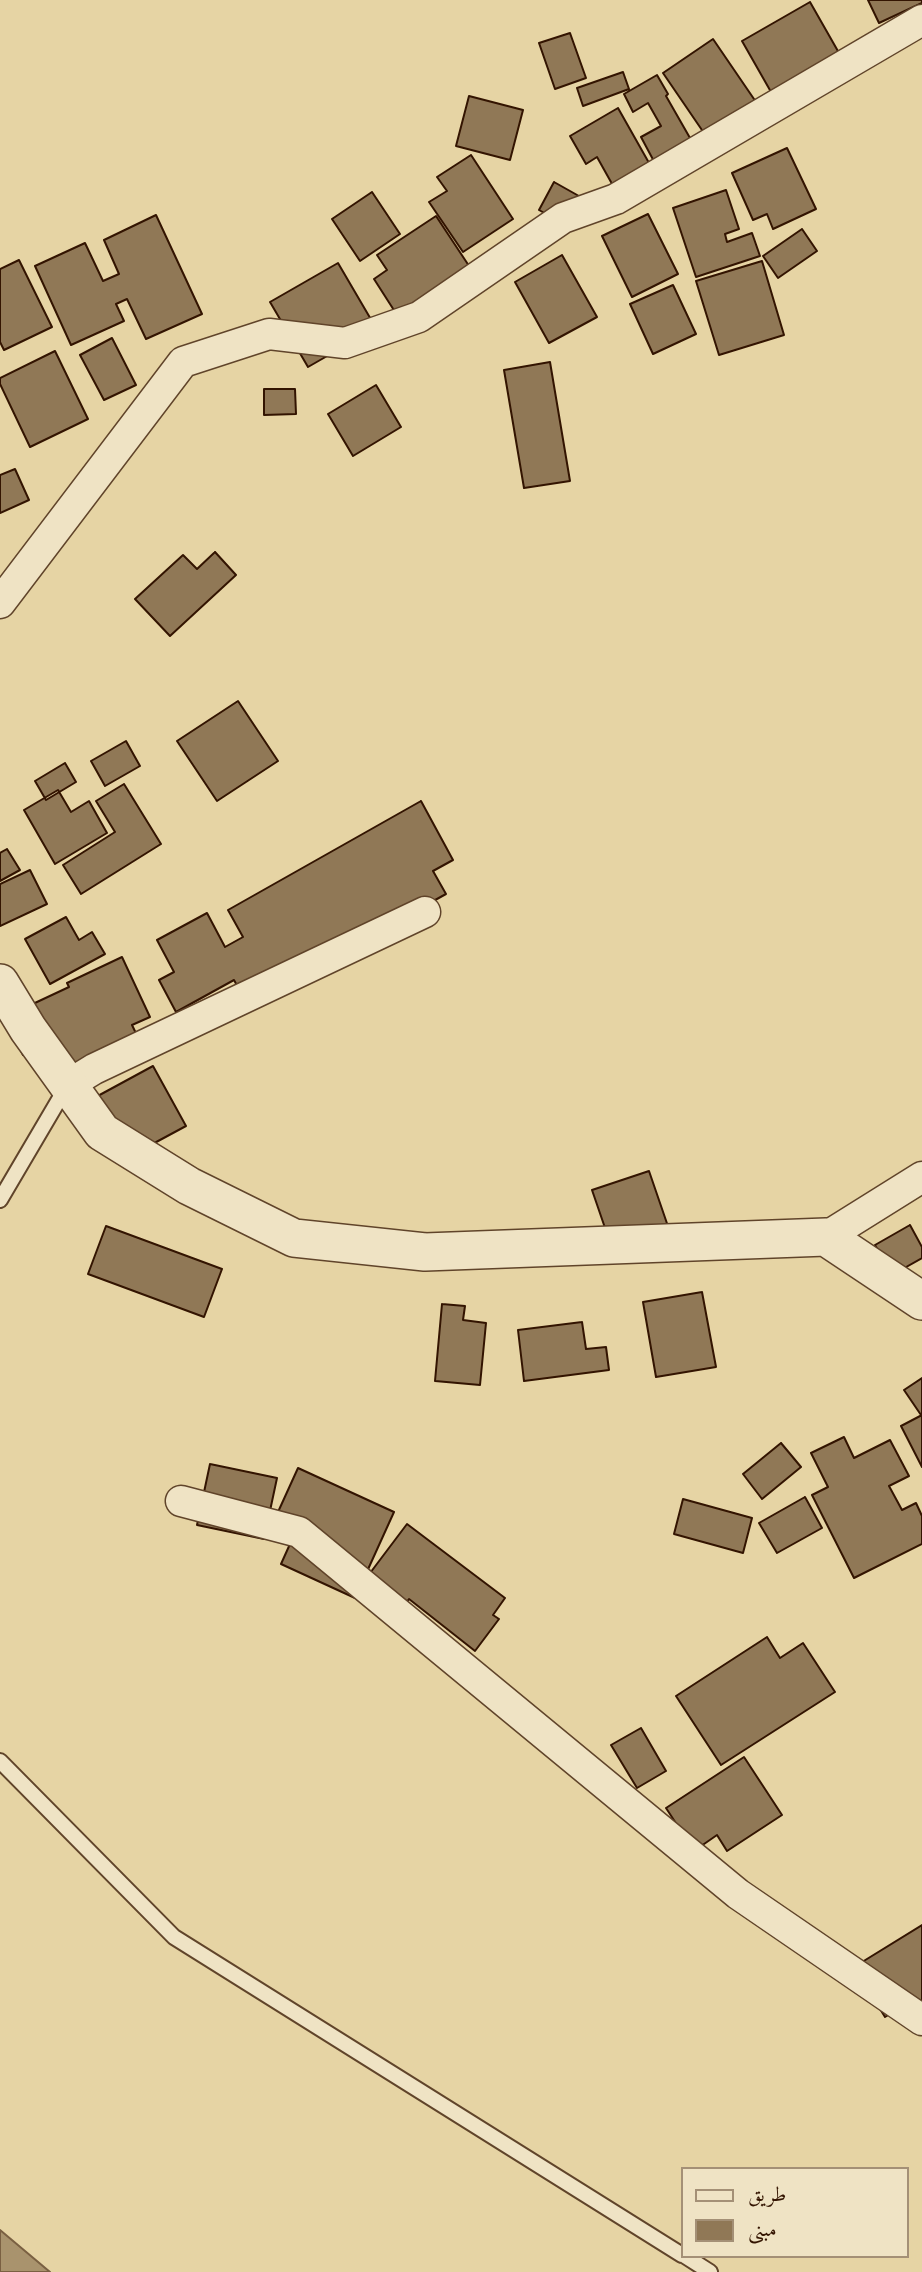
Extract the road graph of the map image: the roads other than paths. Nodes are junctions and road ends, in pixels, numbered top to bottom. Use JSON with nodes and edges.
{"nodes":[{"id":1,"x":922,"y":20,"type":"edge"},
{"id":2,"x":0,"y":603,"type":"edge"},
{"id":3,"x":425,"y":912,"type":"dead end"},
{"id":4,"x":1,"y":986,"type":"edge"},
{"id":5,"x":68,"y":1085,"type":"junction"},
{"id":6,"x":922,"y":1177,"type":"edge"},
{"id":7,"x":0,"y":1200,"type":"edge"},
{"id":8,"x":826,"y":1237,"type":"junction"},
{"id":9,"x":922,"y":1301,"type":"edge"},
{"id":10,"x":181,"y":1501,"type":"dead end"},
{"id":11,"x":0,"y":1761,"type":"edge"},
{"id":12,"x":922,"y":2020,"type":"edge"},
{"id":13,"x":680,"y":2253,"type":"edge"},
{"id":14,"x":689,"y":2258,"type":"edge"},
{"id":15,"x":710,"y":2272,"type":"edge"}],
"edges":[{"from":1,"to":2,"type":"street"},
{"from":3,"to":5,"type":"street"},
{"from":4,"to":5,"type":"street"},
{"from":5,"to":7,"type":"lane"},
{"from":5,"to":8,"type":"street"},
{"from":6,"to":8,"type":"street"},
{"from":8,"to":9,"type":"street"},
{"from":10,"to":12,"type":"street"},
{"from":11,"to":13,"type":"lane"},
{"from":14,"to":15,"type":"lane"}]}
